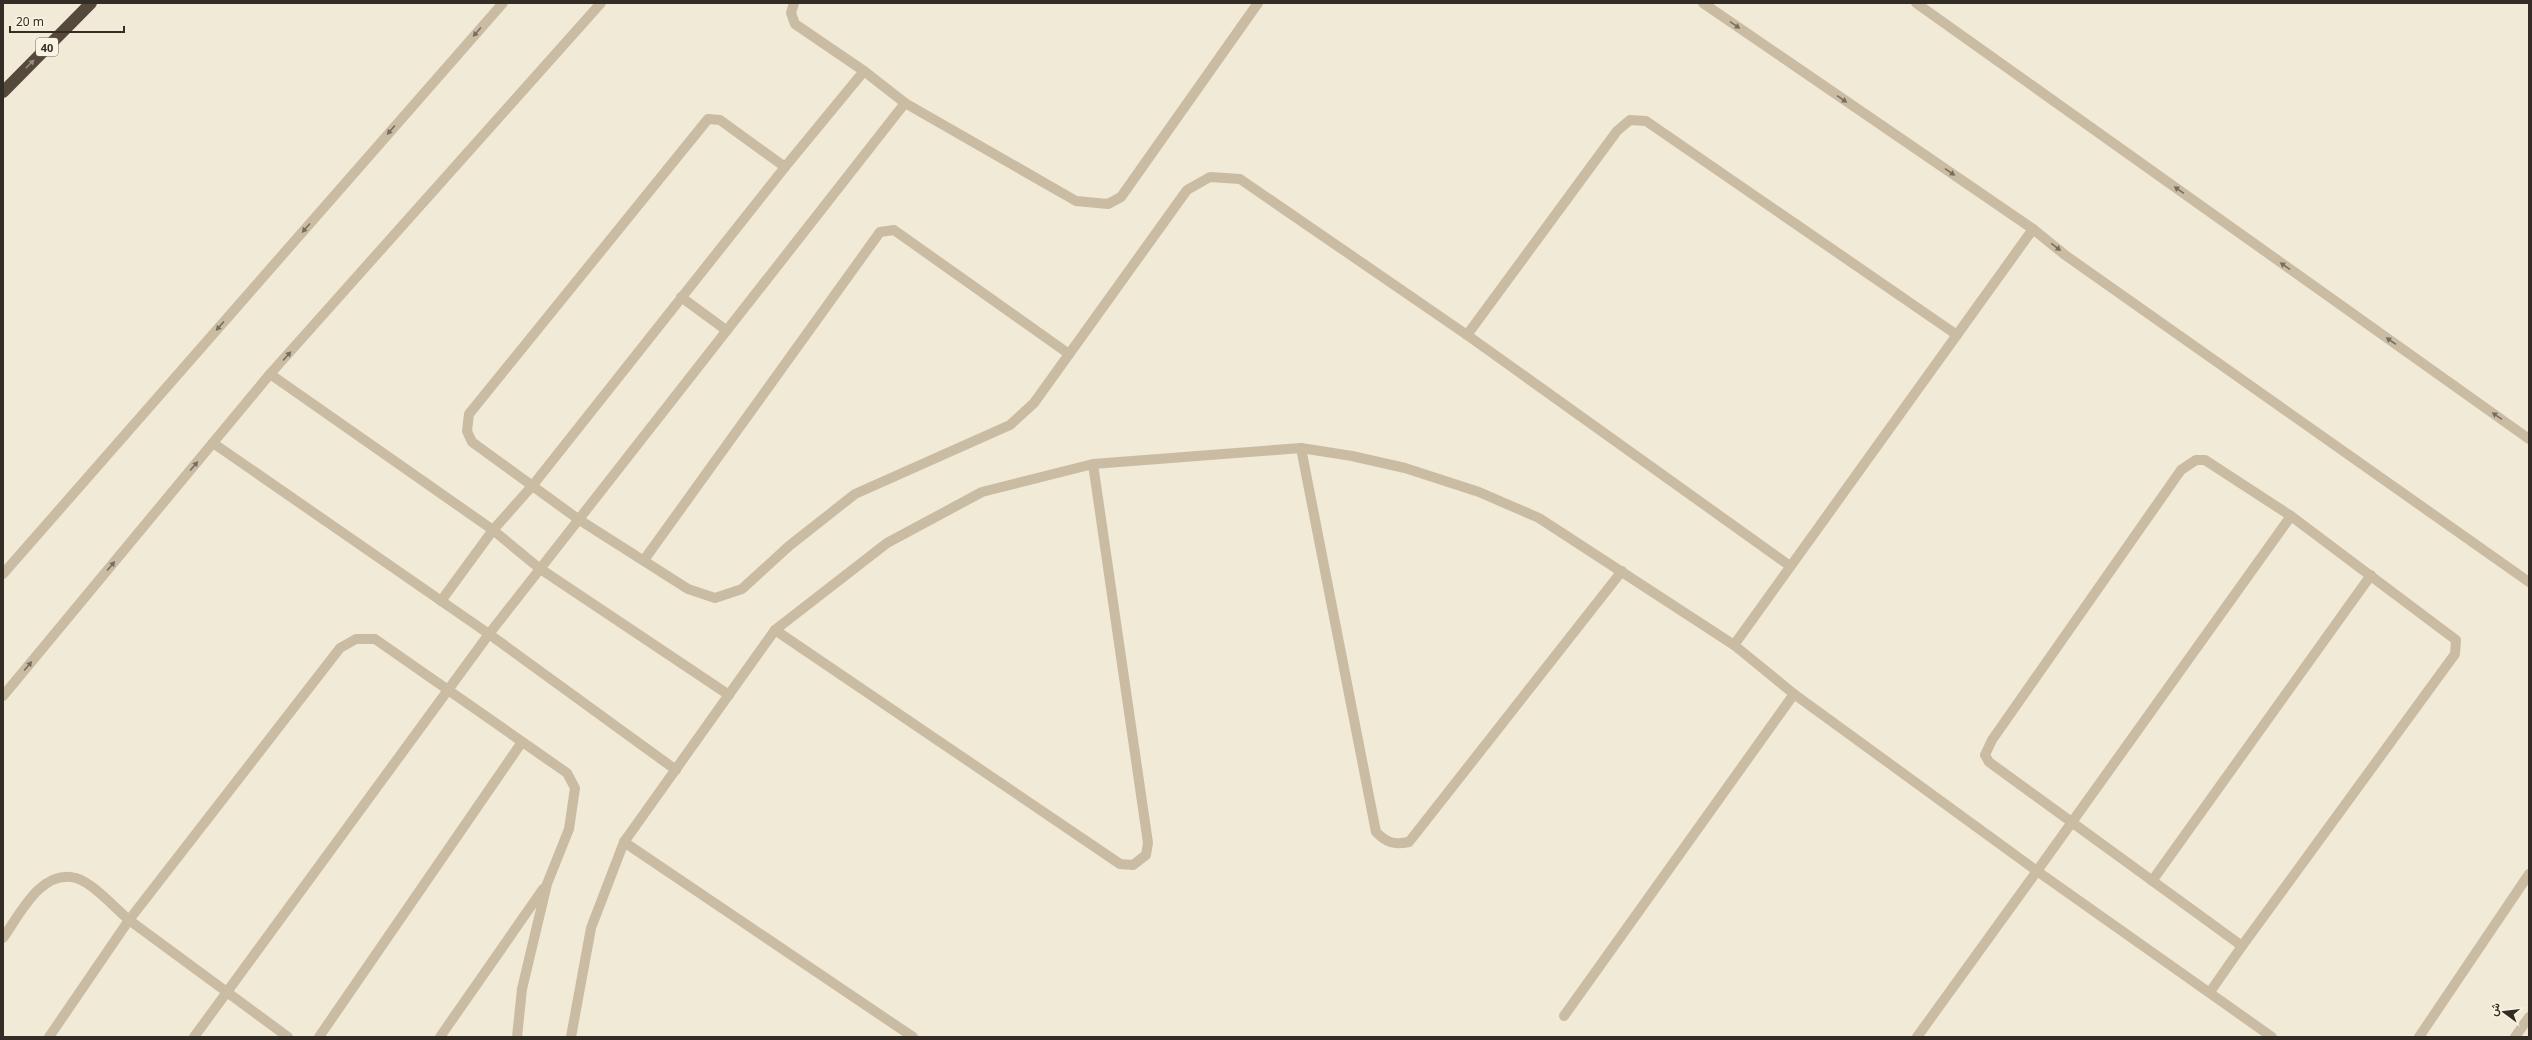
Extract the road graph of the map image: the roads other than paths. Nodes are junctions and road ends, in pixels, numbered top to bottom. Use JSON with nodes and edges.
{"nodes":[{"id":1,"x":91,"y":3,"type":"edge"},
{"id":2,"x":503,"y":3,"type":"edge"},
{"id":3,"x":601,"y":3,"type":"edge"},
{"id":4,"x":794,"y":3,"type":"edge"},
{"id":5,"x":1258,"y":3,"type":"edge"},
{"id":6,"x":1703,"y":3,"type":"edge"},
{"id":7,"x":1916,"y":3,"type":"edge"},
{"id":8,"x":864,"y":71,"type":"junction"},
{"id":9,"x":3,"y":92,"type":"edge"},
{"id":10,"x":905,"y":103,"type":"junction"},
{"id":11,"x":784,"y":167,"type":"junction"},
{"id":12,"x":2033,"y":229,"type":"junction"},
{"id":13,"x":681,"y":297,"type":"junction"},
{"id":14,"x":726,"y":330,"type":"junction"},
{"id":15,"x":1467,"y":335,"type":"junction"},
{"id":16,"x":1957,"y":335,"type":"junction"},
{"id":17,"x":1069,"y":354,"type":"junction"},
{"id":18,"x":270,"y":374,"type":"junction"},
{"id":19,"x":2529,"y":439,"type":"edge"},
{"id":20,"x":213,"y":443,"type":"junction"},
{"id":21,"x":1301,"y":448,"type":"junction"},
{"id":22,"x":1093,"y":464,"type":"junction"},
{"id":23,"x":533,"y":485,"type":"junction"},
{"id":24,"x":2291,"y":516,"type":"junction"},
{"id":25,"x":578,"y":519,"type":"junction"},
{"id":26,"x":493,"y":530,"type":"junction"},
{"id":27,"x":644,"y":560,"type":"junction"},
{"id":28,"x":1790,"y":566,"type":"junction"},
{"id":29,"x":540,"y":568,"type":"junction"},
{"id":30,"x":1622,"y":571,"type":"junction"},
{"id":31,"x":3,"y":574,"type":"edge"},
{"id":32,"x":2371,"y":575,"type":"junction"},
{"id":33,"x":2529,"y":582,"type":"edge"},
{"id":34,"x":441,"y":601,"type":"junction"},
{"id":35,"x":775,"y":630,"type":"junction"},
{"id":36,"x":489,"y":634,"type":"junction"},
{"id":37,"x":1734,"y":644,"type":"junction"},
{"id":38,"x":449,"y":689,"type":"junction"},
{"id":39,"x":1794,"y":694,"type":"junction"},
{"id":40,"x":729,"y":695,"type":"junction"},
{"id":41,"x":3,"y":696,"type":"edge"},
{"id":42,"x":522,"y":742,"type":"junction"},
{"id":43,"x":676,"y":770,"type":"junction"},
{"id":44,"x":2070,"y":821,"type":"junction"},
{"id":45,"x":624,"y":842,"type":"junction"},
{"id":46,"x":2037,"y":871,"type":"junction"},
{"id":47,"x":2529,"y":874,"type":"edge"},
{"id":48,"x":2152,"y":881,"type":"junction"},
{"id":49,"x":547,"y":884,"type":"junction"},
{"id":50,"x":129,"y":920,"type":"junction"},
{"id":51,"x":3,"y":938,"type":"edge"},
{"id":52,"x":2242,"y":946,"type":"junction"},
{"id":53,"x":226,"y":992,"type":"junction"},
{"id":54,"x":2210,"y":992,"type":"junction"},
{"id":55,"x":1564,"y":1016,"type":"dead end"},
{"id":56,"x":2529,"y":1016,"type":"edge"},
{"id":57,"x":49,"y":1037,"type":"edge"},
{"id":58,"x":194,"y":1037,"type":"edge"},
{"id":59,"x":288,"y":1037,"type":"edge"},
{"id":60,"x":320,"y":1037,"type":"edge"},
{"id":61,"x":440,"y":1037,"type":"edge"},
{"id":62,"x":517,"y":1037,"type":"edge"},
{"id":63,"x":571,"y":1037,"type":"edge"},
{"id":64,"x":913,"y":1037,"type":"edge"},
{"id":65,"x":1917,"y":1037,"type":"edge"},
{"id":66,"x":2272,"y":1037,"type":"edge"},
{"id":67,"x":2419,"y":1037,"type":"edge"},
{"id":68,"x":2515,"y":1037,"type":"edge"}],
"edges":[{"from":9,"to":1,"type":"highway","number":"40","one_way":true},
{"from":2,"to":31,"type":"street","one_way":true},
{"from":18,"to":3,"type":"street","one_way":true},
{"from":4,"to":8,"type":"street"},
{"from":5,"to":10,"type":"street"},
{"from":6,"to":12,"type":"street","one_way":true},
{"from":19,"to":7,"type":"street","one_way":true},
{"from":8,"to":10,"type":"street"},
{"from":8,"to":11,"type":"street"},
{"from":10,"to":14,"type":"street"},
{"from":11,"to":13,"type":"street"},
{"from":11,"to":23,"type":"street"},
{"from":12,"to":16,"type":"street"},
{"from":12,"to":33,"type":"street","one_way":true},
{"from":13,"to":14,"type":"street"},
{"from":13,"to":23,"type":"street"},
{"from":14,"to":25,"type":"street"},
{"from":15,"to":16,"type":"street"},
{"from":15,"to":17,"type":"street"},
{"from":15,"to":28,"type":"street"},
{"from":16,"to":28,"type":"street"},
{"from":17,"to":27,"type":"street"},
{"from":17,"to":27,"type":"street"},
{"from":18,"to":20,"type":"street"},
{"from":18,"to":26,"type":"street"},
{"from":20,"to":34,"type":"street"},
{"from":41,"to":20,"type":"street","one_way":true},
{"from":21,"to":22,"type":"street"},
{"from":21,"to":30,"type":"street"},
{"from":21,"to":30,"type":"street"},
{"from":22,"to":35,"type":"street"},
{"from":22,"to":35,"type":"street"},
{"from":23,"to":25,"type":"street"},
{"from":23,"to":26,"type":"street"},
{"from":24,"to":32,"type":"street"},
{"from":24,"to":44,"type":"street"},
{"from":24,"to":44,"type":"street"},
{"from":25,"to":27,"type":"street"},
{"from":25,"to":29,"type":"street"},
{"from":26,"to":29,"type":"street"},
{"from":26,"to":34,"type":"street"},
{"from":28,"to":37,"type":"street"},
{"from":29,"to":36,"type":"street"},
{"from":29,"to":40,"type":"street"},
{"from":30,"to":37,"type":"street"},
{"from":32,"to":48,"type":"street"},
{"from":32,"to":52,"type":"street"},
{"from":34,"to":36,"type":"street"},
{"from":35,"to":40,"type":"street"},
{"from":36,"to":38,"type":"street"},
{"from":36,"to":43,"type":"street"},
{"from":37,"to":39,"type":"street"},
{"from":38,"to":42,"type":"street"},
{"from":38,"to":50,"type":"street"},
{"from":38,"to":53,"type":"street"},
{"from":39,"to":46,"type":"street"},
{"from":39,"to":55,"type":"street"},
{"from":40,"to":43,"type":"street"},
{"from":42,"to":49,"type":"street"},
{"from":42,"to":60,"type":"street"},
{"from":43,"to":45,"type":"street"},
{"from":44,"to":46,"type":"street"},
{"from":44,"to":48,"type":"street"},
{"from":45,"to":63,"type":"street"},
{"from":45,"to":64,"type":"street"},
{"from":46,"to":54,"type":"street"},
{"from":46,"to":65,"type":"street"},
{"from":47,"to":67,"type":"street"},
{"from":48,"to":52,"type":"street"},
{"from":49,"to":61,"type":"street"},
{"from":49,"to":62,"type":"street"},
{"from":50,"to":51,"type":"street"},
{"from":50,"to":53,"type":"street"},
{"from":50,"to":57,"type":"street"},
{"from":52,"to":54,"type":"street"},
{"from":53,"to":58,"type":"street"},
{"from":53,"to":59,"type":"street"},
{"from":54,"to":66,"type":"street"},
{"from":56,"to":68,"type":"street"}]}
